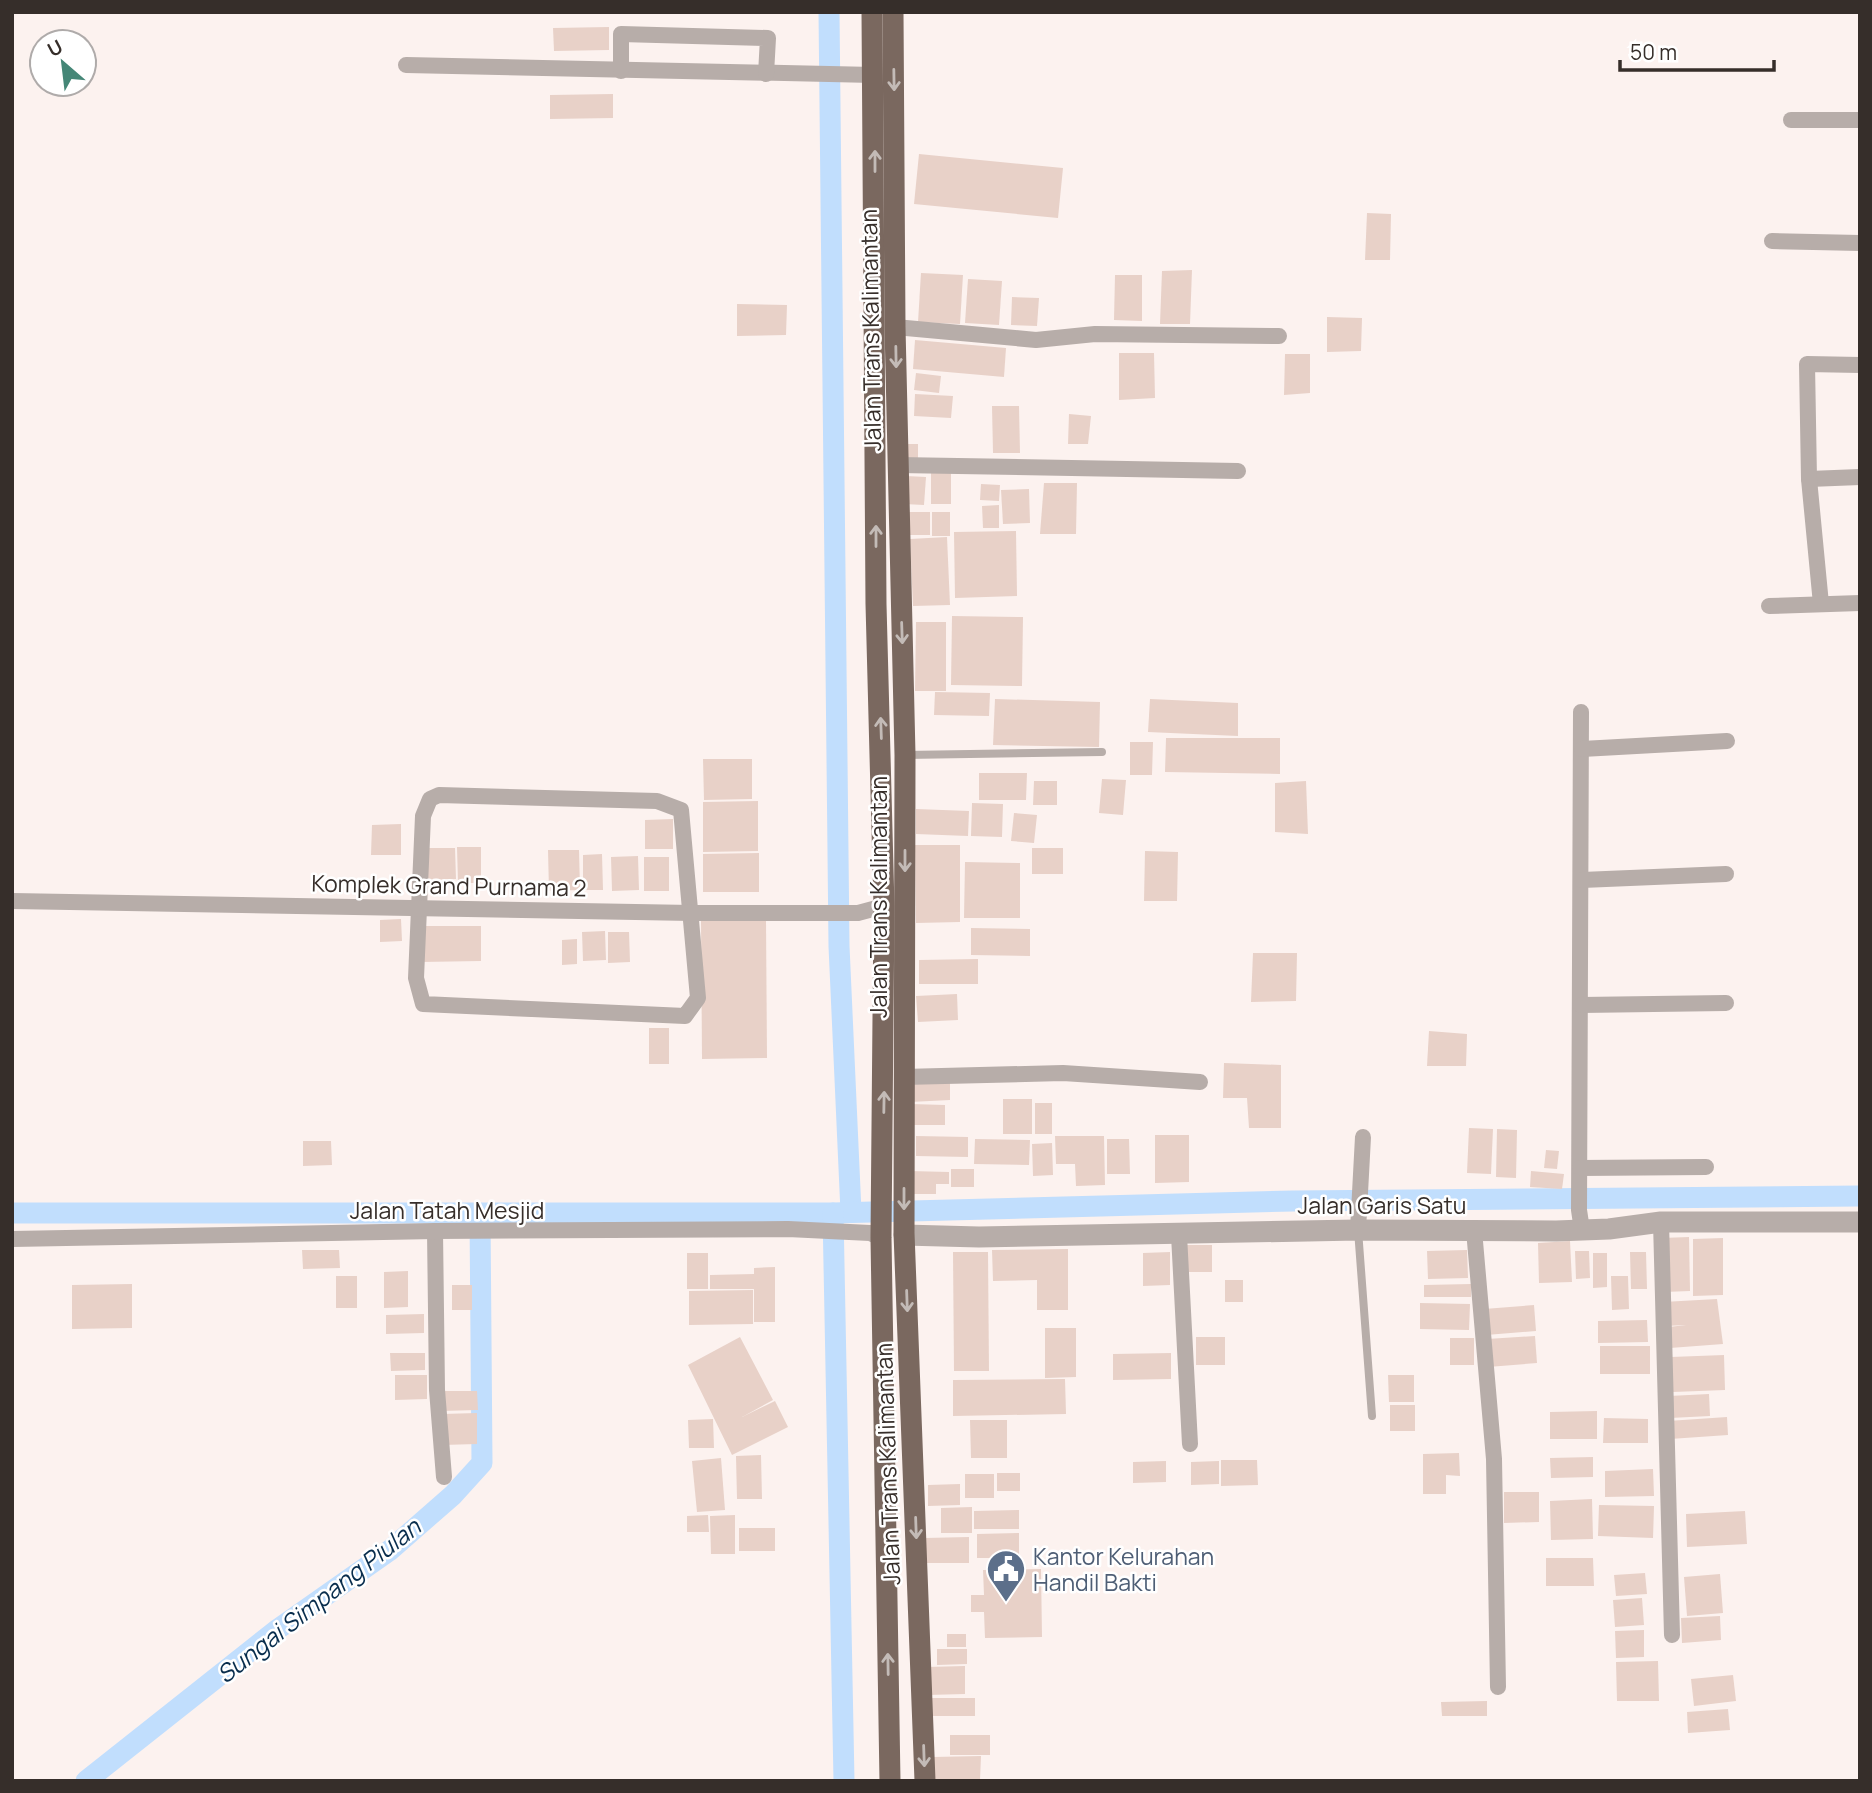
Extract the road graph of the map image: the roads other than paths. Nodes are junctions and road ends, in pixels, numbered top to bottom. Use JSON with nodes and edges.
{"nodes":[{"id":1,"x":872,"y":12,"type":"edge"},
{"id":2,"x":893,"y":12,"type":"edge"},
{"id":3,"x":406,"y":65,"type":"dead end"},
{"id":4,"x":621,"y":71,"type":"junction"},
{"id":5,"x":766,"y":74,"type":"junction"},
{"id":6,"x":874,"y":75,"type":"junction"},
{"id":7,"x":1791,"y":120,"type":"dead end"},
{"id":8,"x":1860,"y":120,"type":"edge"},
{"id":9,"x":1772,"y":241,"type":"dead end"},
{"id":10,"x":1860,"y":243,"type":"edge"},
{"id":11,"x":895,"y":327,"type":"junction"},
{"id":12,"x":1279,"y":336,"type":"dead end"},
{"id":13,"x":1860,"y":365,"type":"edge"},
{"id":14,"x":898,"y":465,"type":"junction"},
{"id":15,"x":1238,"y":471,"type":"dead end"},
{"id":16,"x":1860,"y":477,"type":"edge"},
{"id":17,"x":1809,"y":479,"type":"junction"},
{"id":18,"x":1860,"y":603,"type":"edge"},
{"id":19,"x":876,"y":604,"type":"junction"},
{"id":20,"x":901,"y":604,"type":"junction"},
{"id":21,"x":1821,"y":604,"type":"junction"},
{"id":22,"x":1769,"y":606,"type":"dead end"},
{"id":23,"x":1581,"y":712,"type":"dead end"},
{"id":24,"x":1727,"y":741,"type":"dead end"},
{"id":25,"x":1582,"y":749,"type":"junction"},
{"id":26,"x":1102,"y":752,"type":"dead end"},
{"id":27,"x":905,"y":755,"type":"junction"},
{"id":28,"x":1726,"y":874,"type":"dead end"},
{"id":29,"x":1583,"y":880,"type":"junction"},
{"id":30,"x":12,"y":901,"type":"edge"},
{"id":31,"x":884,"y":906,"type":"junction"},
{"id":32,"x":417,"y":907,"type":"junction"},
{"id":33,"x":692,"y":913,"type":"junction"},
{"id":34,"x":1726,"y":1003,"type":"dead end"},
{"id":35,"x":1581,"y":1005,"type":"junction"},
{"id":36,"x":904,"y":1077,"type":"junction"},
{"id":37,"x":1200,"y":1082,"type":"dead end"},
{"id":38,"x":1363,"y":1137,"type":"dead end"},
{"id":39,"x":1706,"y":1167,"type":"dead end"},
{"id":40,"x":1580,"y":1168,"type":"junction"},
{"id":41,"x":1580,"y":1220,"type":"junction"},
{"id":42,"x":1358,"y":1221,"type":"junction"},
{"id":43,"x":1661,"y":1222,"type":"junction"},
{"id":44,"x":1860,"y":1222,"type":"edge"},
{"id":45,"x":1474,"y":1230,"type":"junction"},
{"id":46,"x":435,"y":1231,"type":"junction"},
{"id":47,"x":904,"y":1234,"type":"junction"},
{"id":48,"x":1179,"y":1235,"type":"junction"},
{"id":49,"x":881,"y":1237,"type":"junction"},
{"id":50,"x":12,"y":1239,"type":"edge"},
{"id":51,"x":1372,"y":1416,"type":"dead end"},
{"id":52,"x":1190,"y":1444,"type":"dead end"},
{"id":53,"x":444,"y":1477,"type":"dead end"},
{"id":54,"x":1672,"y":1635,"type":"dead end"},
{"id":55,"x":1498,"y":1688,"type":"dead end"},
{"id":56,"x":890,"y":1781,"type":"edge"},
{"id":57,"x":925,"y":1781,"type":"edge"}],
"edges":[{"from":1,"to":6,"type":"highway","name":"Jalan Trans Kalimantan"},
{"from":2,"to":11,"type":"highway","name":"Jalan Trans Kalimantan","one_way":true},
{"from":3,"to":4,"type":"street"},
{"from":4,"to":5,"type":"street"},
{"from":4,"to":5,"type":"street"},
{"from":5,"to":6,"type":"street"},
{"from":19,"to":6,"type":"highway","name":"Jalan Trans Kalimantan","one_way":true},
{"from":7,"to":8,"type":"street"},
{"from":9,"to":10,"type":"street"},
{"from":11,"to":12,"type":"street"},
{"from":11,"to":14,"type":"highway","name":"Jalan Trans Kalimantan","one_way":true},
{"from":13,"to":17,"type":"street"},
{"from":14,"to":15,"type":"street"},
{"from":14,"to":20,"type":"highway","name":"Jalan Trans Kalimantan"},
{"from":16,"to":17,"type":"street"},
{"from":17,"to":21,"type":"street"},
{"from":18,"to":21,"type":"street"},
{"from":19,"to":20,"type":"highway"},
{"from":31,"to":19,"type":"highway","name":"Jalan Trans Kalimantan","one_way":true},
{"from":20,"to":27,"type":"highway","name":"Jalan Trans Kalimantan","one_way":true},
{"from":21,"to":22,"type":"street"},
{"from":23,"to":25,"type":"street"},
{"from":24,"to":25,"type":"street"},
{"from":25,"to":29,"type":"street"},
{"from":26,"to":27,"type":"lane"},
{"from":27,"to":36,"type":"highway","name":"Jalan Trans Kalimantan","one_way":true},
{"from":28,"to":29,"type":"street"},
{"from":29,"to":35,"type":"street"},
{"from":30,"to":32,"type":"street","name":"Komplek Grand Purnama 2"},
{"from":31,"to":33,"type":"street","name":"Komplek Grand Purnama 2"},
{"from":49,"to":31,"type":"highway","name":"Jalan Trans Kalimantan","one_way":true},
{"from":32,"to":33,"type":"street","name":"Komplek Grand Purnama 2"},
{"from":32,"to":33,"type":"street"},
{"from":32,"to":33,"type":"street"},
{"from":34,"to":35,"type":"street"},
{"from":35,"to":40,"type":"street"},
{"from":36,"to":37,"type":"street"},
{"from":36,"to":47,"type":"highway","name":"Jalan Trans Kalimantan","one_way":true},
{"from":38,"to":42,"type":"street"},
{"from":39,"to":40,"type":"street"},
{"from":40,"to":41,"type":"street"},
{"from":41,"to":43,"type":"street","name":"Jalan Garis Satu"},
{"from":41,"to":45,"type":"street","name":"Jalan Garis Satu"},
{"from":42,"to":45,"type":"street","name":"Jalan Garis Satu"},
{"from":42,"to":48,"type":"street","name":"Jalan Garis Satu"},
{"from":42,"to":51,"type":"lane"},
{"from":43,"to":44,"type":"street","name":"Jalan Garis Satu"},
{"from":43,"to":54,"type":"street"},
{"from":45,"to":55,"type":"street"},
{"from":46,"to":49,"type":"street","name":"Jalan Tatah Mesjid"},
{"from":46,"to":50,"type":"street","name":"Jalan Tatah Mesjid"},
{"from":46,"to":53,"type":"street"},
{"from":47,"to":48,"type":"street","name":"Jalan Garis Satu"},
{"from":47,"to":57,"type":"highway","name":"Jalan Trans Kalimantan","one_way":true},
{"from":48,"to":52,"type":"street"},
{"from":56,"to":49,"type":"highway","name":"Jalan Trans Kalimantan","one_way":true}]}
